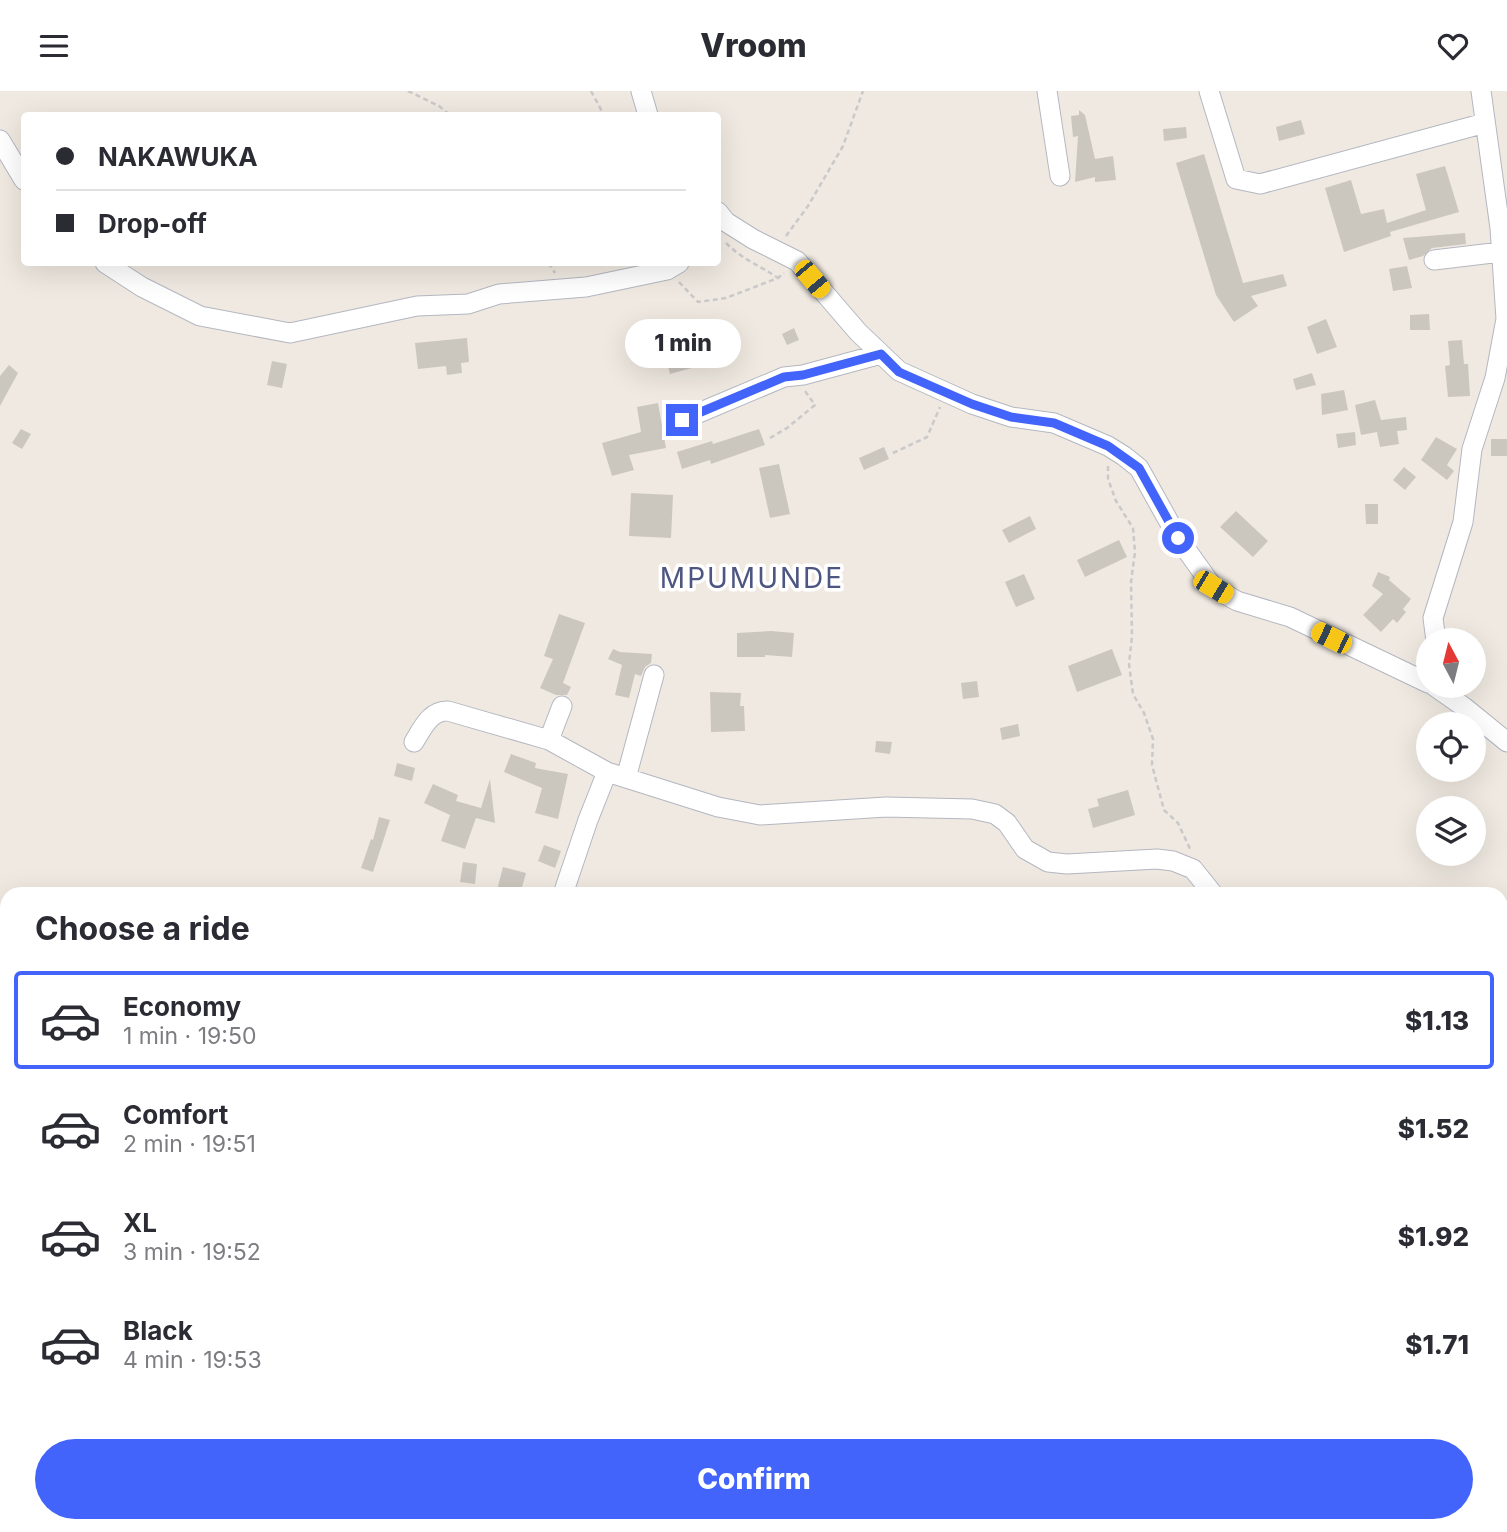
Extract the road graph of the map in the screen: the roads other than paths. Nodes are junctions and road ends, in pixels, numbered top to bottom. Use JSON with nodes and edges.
{"nodes":[{"id":1,"x":641,"y":91,"type":"edge"},
{"id":2,"x":1047,"y":91,"type":"edge"},
{"id":3,"x":1209,"y":91,"type":"edge"},
{"id":4,"x":1481,"y":91,"type":"edge"},
{"id":5,"x":647,"y":112,"type":"edge"},
{"id":6,"x":1485,"y":123,"type":"junction"},
{"id":7,"x":0,"y":140,"type":"edge"},
{"id":8,"x":21,"y":175,"type":"edge"},
{"id":9,"x":1060,"y":176,"type":"dead end"},
{"id":10,"x":721,"y":226,"type":"edge"},
{"id":11,"x":1501,"y":253,"type":"junction"},
{"id":12,"x":1434,"y":260,"type":"dead end"},
{"id":13,"x":110,"y":266,"type":"edge"},
{"id":14,"x":673,"y":266,"type":"edge"},
{"id":15,"x":881,"y":354,"type":"junction"},
{"id":16,"x":682,"y":420,"type":"dead end"},
{"id":17,"x":1434,"y":628,"type":"edge"},
{"id":18,"x":653,"y":675,"type":"dead end"},
{"id":19,"x":1416,"y":677,"type":"edge"},
{"id":20,"x":1450,"y":698,"type":"edge"},
{"id":21,"x":562,"y":706,"type":"dead end"},
{"id":22,"x":549,"y":740,"type":"junction"},
{"id":23,"x":414,"y":742,"type":"dead end"},
{"id":24,"x":1507,"y":742,"type":"edge"},
{"id":25,"x":617,"y":775,"type":"junction"},
{"id":26,"x":565,"y":887,"type":"edge"},
{"id":27,"x":1207,"y":887,"type":"edge"}],
"edges":[{"from":1,"to":5,"type":"street"},
{"from":2,"to":9,"type":"street"},
{"from":3,"to":6,"type":"street"},
{"from":4,"to":6,"type":"street"},
{"from":6,"to":11,"type":"street"},
{"from":7,"to":8,"type":"street"},
{"from":10,"to":15,"type":"street"},
{"from":11,"to":12,"type":"street"},
{"from":11,"to":17,"type":"street"},
{"from":13,"to":14,"type":"street"},
{"from":15,"to":16,"type":"street"},
{"from":15,"to":19,"type":"street"},
{"from":18,"to":25,"type":"street"},
{"from":20,"to":24,"type":"street"},
{"from":21,"to":22,"type":"street"},
{"from":22,"to":23,"type":"street"},
{"from":22,"to":25,"type":"street"},
{"from":25,"to":26,"type":"street"},
{"from":25,"to":27,"type":"street"}]}
